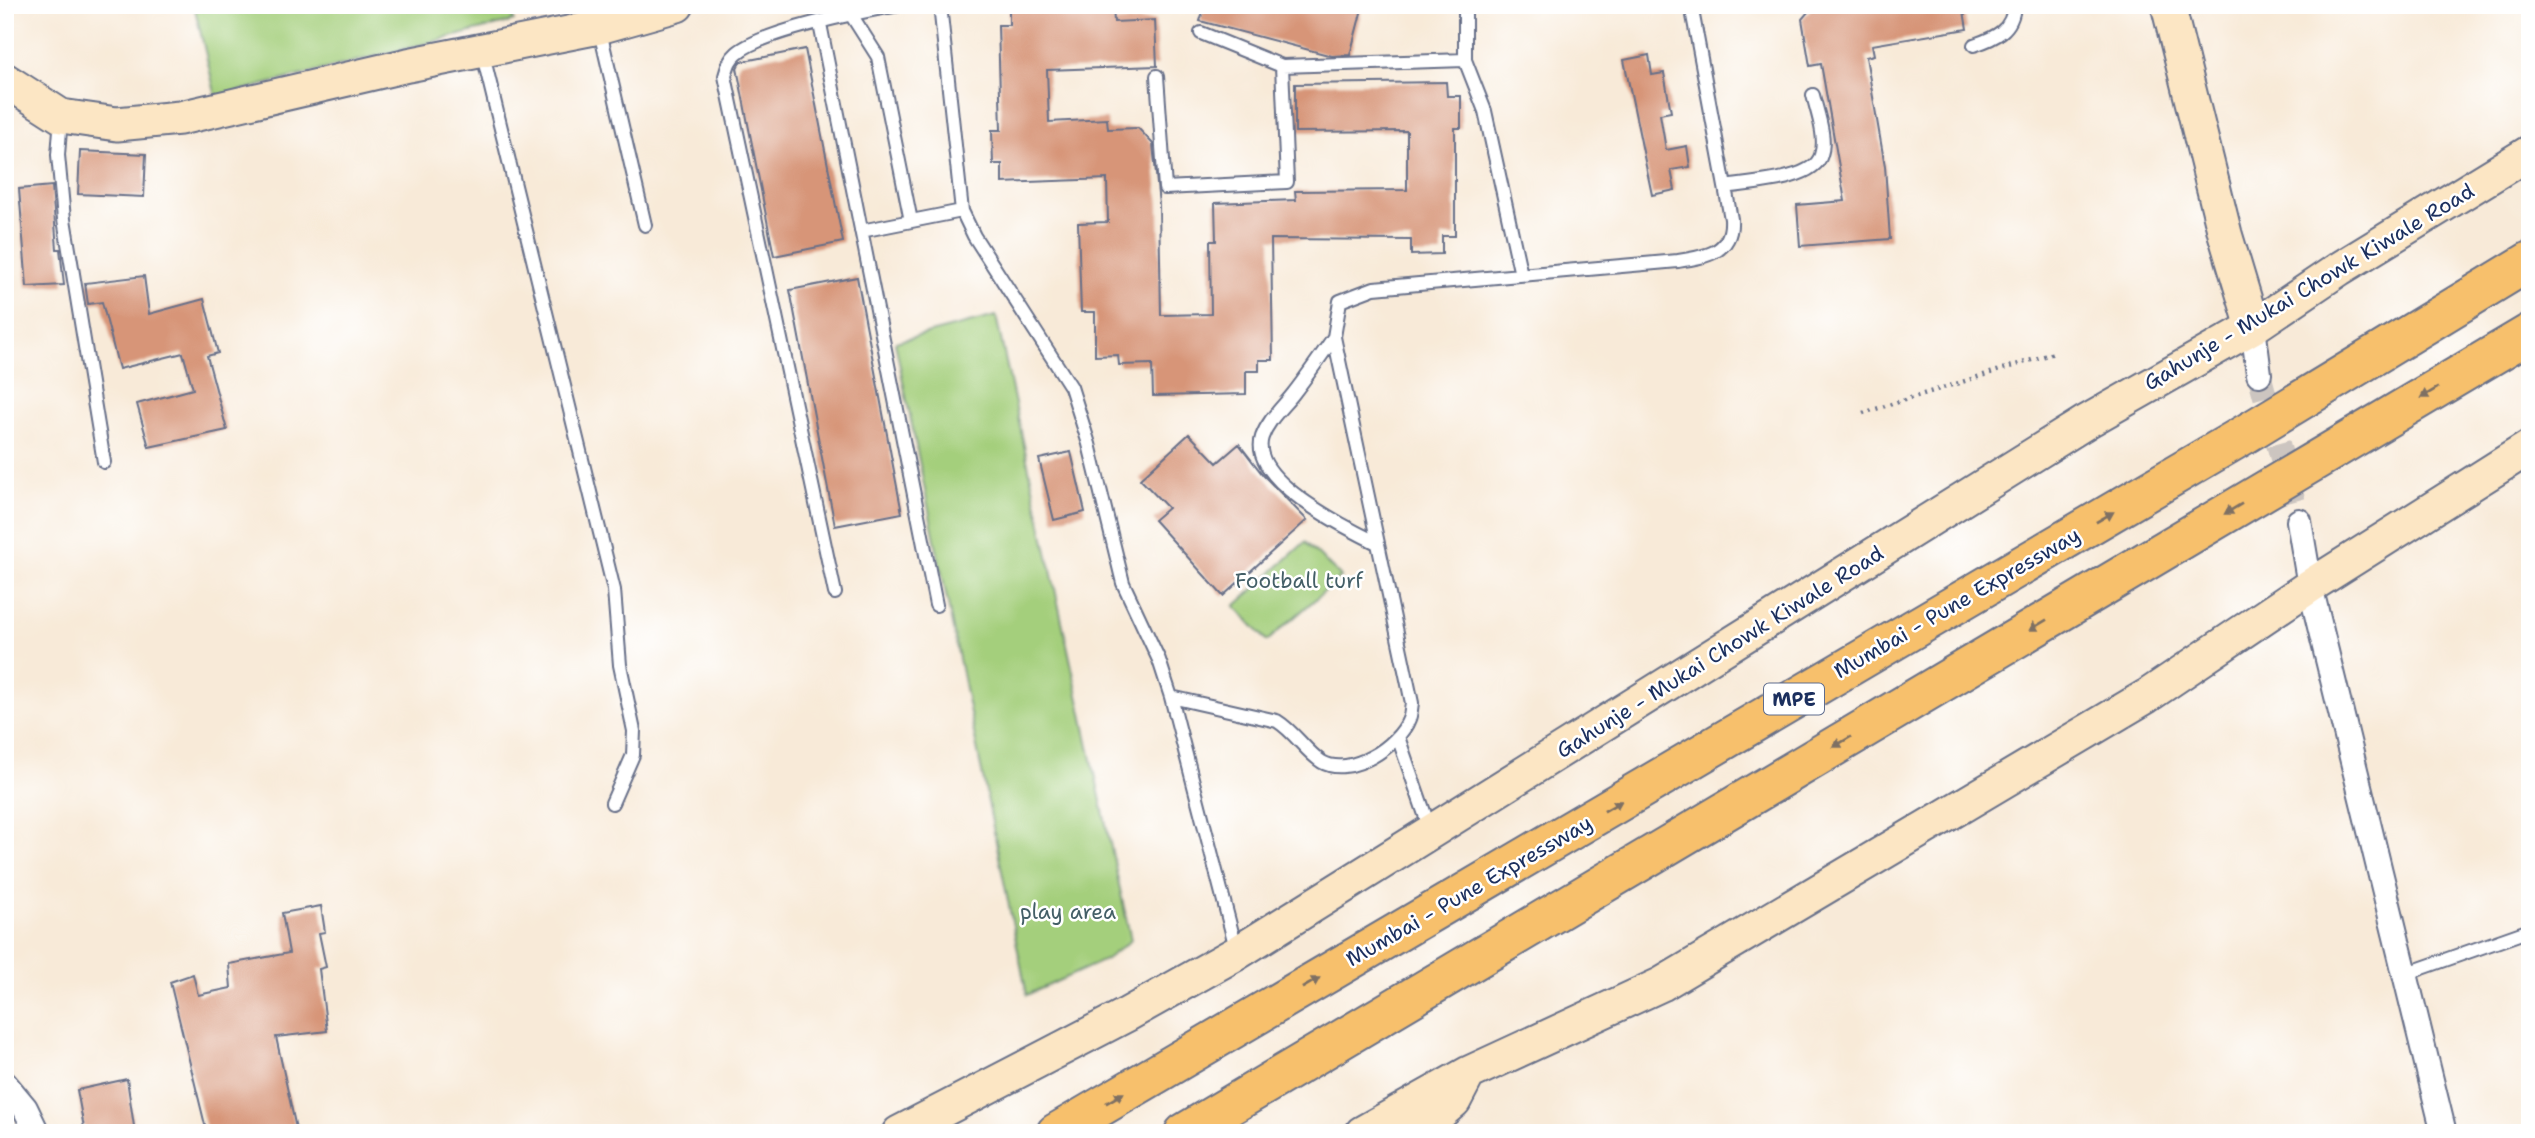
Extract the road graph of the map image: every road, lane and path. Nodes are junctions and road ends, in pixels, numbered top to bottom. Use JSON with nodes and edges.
{"nodes":[{"id":1,"x":677,"y":5,"type":"edge"},
{"id":2,"x":898,"y":5,"type":"edge"},
{"id":3,"x":940,"y":5,"type":"edge"},
{"id":4,"x":1465,"y":5,"type":"edge"},
{"id":5,"x":1691,"y":5,"type":"edge"},
{"id":6,"x":2014,"y":5,"type":"edge"},
{"id":7,"x":2168,"y":5,"type":"edge"},
{"id":8,"x":848,"y":11,"type":"edge"},
{"id":9,"x":820,"y":24,"type":"junction"},
{"id":10,"x":599,"y":27,"type":"junction"},
{"id":11,"x":1201,"y":33,"type":"dead end"},
{"id":12,"x":1974,"y":45,"type":"dead end"},
{"id":13,"x":481,"y":50,"type":"junction"},
{"id":14,"x":1465,"y":60,"type":"junction"},
{"id":15,"x":1282,"y":66,"type":"junction"},
{"id":16,"x":1157,"y":76,"type":"dead end"},
{"id":17,"x":5,"y":80,"type":"edge"},
{"id":18,"x":1814,"y":95,"type":"dead end"},
{"id":19,"x":61,"y":116,"type":"junction"},
{"id":20,"x":2530,"y":152,"type":"edge"},
{"id":21,"x":1724,"y":187,"type":"junction"},
{"id":22,"x":962,"y":211,"type":"junction"},
{"id":23,"x":911,"y":221,"type":"junction"},
{"id":24,"x":645,"y":225,"type":"dead end"},
{"id":25,"x":860,"y":231,"type":"junction"},
{"id":26,"x":2530,"y":261,"type":"edge"},
{"id":27,"x":1521,"y":275,"type":"junction"},
{"id":28,"x":2253,"y":327,"type":"junction"},
{"id":29,"x":2530,"y":333,"type":"edge"},
{"id":30,"x":1334,"y":337,"type":"junction"},
{"id":31,"x":2054,"y":353,"type":"dead end"},
{"id":32,"x":2259,"y":374,"type":"tunnel mouth"},
{"id":33,"x":1863,"y":413,"type":"dead end"},
{"id":34,"x":2530,"y":447,"type":"edge"},
{"id":35,"x":104,"y":463,"type":"dead end"},
{"id":36,"x":2299,"y":521,"type":"tunnel mouth"},
{"id":37,"x":1377,"y":543,"type":"junction"},
{"id":38,"x":2310,"y":586,"type":"junction"},
{"id":39,"x":835,"y":593,"type":"dead end"},
{"id":40,"x":936,"y":605,"type":"dead end"},
{"id":41,"x":1171,"y":697,"type":"junction"},
{"id":42,"x":1398,"y":737,"type":"junction"},
{"id":43,"x":612,"y":803,"type":"dead end"},
{"id":44,"x":1432,"y":833,"type":"junction"},
{"id":45,"x":2530,"y":930,"type":"edge"},
{"id":46,"x":1237,"y":953,"type":"junction"},
{"id":47,"x":2408,"y":973,"type":"junction"},
{"id":48,"x":1469,"y":1073,"type":"junction"},
{"id":49,"x":5,"y":1084,"type":"edge"},
{"id":50,"x":37,"y":1133,"type":"edge"},
{"id":51,"x":899,"y":1133,"type":"edge"},
{"id":52,"x":1056,"y":1133,"type":"edge"},
{"id":53,"x":1184,"y":1133,"type":"edge"},
{"id":54,"x":1362,"y":1133,"type":"edge"},
{"id":55,"x":1417,"y":1133,"type":"edge"},
{"id":56,"x":2444,"y":1133,"type":"edge"}],
"edges":[{"from":1,"to":10,"type":"street"},
{"from":2,"to":8,"type":"lane"},
{"from":3,"to":22,"type":"lane"},
{"from":4,"to":14,"type":"lane"},
{"from":5,"to":21,"type":"lane"},
{"from":6,"to":12,"type":"lane"},
{"from":7,"to":28,"type":"street"},
{"from":8,"to":9,"type":"lane"},
{"from":8,"to":23,"type":"lane"},
{"from":9,"to":25,"type":"lane"},
{"from":9,"to":39,"type":"lane"},
{"from":10,"to":13,"type":"street"},
{"from":10,"to":24,"type":"lane"},
{"from":11,"to":15,"type":"lane"},
{"from":13,"to":19,"type":"street"},
{"from":13,"to":43,"type":"lane"},
{"from":14,"to":15,"type":"lane"},
{"from":14,"to":27,"type":"lane"},
{"from":15,"to":16,"type":"lane"},
{"from":17,"to":19,"type":"street"},
{"from":18,"to":21,"type":"lane"},
{"from":19,"to":35,"type":"lane"},
{"from":20,"to":28,"type":"street","name":"Gahunje - Mukai Chowk Kiwale Road"},
{"from":21,"to":27,"type":"lane"},
{"from":22,"to":23,"type":"lane"},
{"from":22,"to":41,"type":"lane"},
{"from":23,"to":25,"type":"lane"},
{"from":25,"to":40,"type":"lane"},
{"from":52,"to":26,"type":"highway","name":"Mumbai - Pune Expressway","number":"MPE","one_way":true},
{"from":27,"to":30,"type":"lane"},
{"from":28,"to":32,"type":"street"},
{"from":28,"to":44,"type":"street","name":"Gahunje - Mukai Chowk Kiwale Road"},
{"from":29,"to":53,"type":"highway","one_way":true},
{"from":30,"to":37,"type":"lane"},
{"from":30,"to":37,"type":"lane"},
{"from":31,"to":33,"type":"path"},
{"from":34,"to":38,"type":"street"},
{"from":36,"to":38,"type":"street"},
{"from":37,"to":42,"type":"lane"},
{"from":38,"to":47,"type":"street"},
{"from":38,"to":48,"type":"street"},
{"from":41,"to":42,"type":"lane"},
{"from":41,"to":46,"type":"lane"},
{"from":42,"to":44,"type":"lane"},
{"from":44,"to":46,"type":"street","name":"Gahunje - Mukai Chowk Kiwale Road"},
{"from":45,"to":47,"type":"lane"},
{"from":46,"to":51,"type":"street","name":"Gahunje - Mukai Chowk Kiwale Road"},
{"from":47,"to":56,"type":"street"},
{"from":48,"to":54,"type":"street"},
{"from":48,"to":55,"type":"street"},
{"from":49,"to":50,"type":"street"}]}
